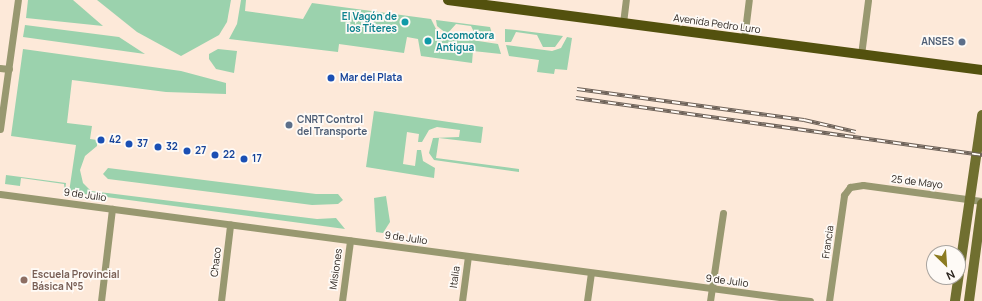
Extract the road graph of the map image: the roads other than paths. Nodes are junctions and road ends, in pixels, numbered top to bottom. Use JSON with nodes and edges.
{"nodes":[{"id":1,"x":18,"y":0,"type":"edge"},
{"id":2,"x":448,"y":0,"type":"edge"},
{"id":3,"x":626,"y":0,"type":"edge"},
{"id":4,"x":749,"y":0,"type":"edge"},
{"id":5,"x":868,"y":0,"type":"edge"},
{"id":6,"x":501,"y":4,"type":"edge"},
{"id":7,"x":623,"y":23,"type":"junction"},
{"id":8,"x":744,"y":39,"type":"junction"},
{"id":9,"x":861,"y":55,"type":"junction"},
{"id":10,"x":0,"y":68,"type":"edge"},
{"id":11,"x":9,"y":69,"type":"junction"},
{"id":12,"x":982,"y":70,"type":"edge"},
{"id":13,"x":982,"y":115,"type":"edge"},
{"id":14,"x":0,"y":129,"type":"edge"},
{"id":15,"x":850,"y":187,"type":"joint"},
{"id":16,"x":0,"y":194,"type":"edge"},
{"id":17,"x":970,"y":199,"type":"junction"},
{"id":18,"x":982,"y":202,"type":"edge"},
{"id":19,"x":112,"y":209,"type":"junction"},
{"id":20,"x":723,"y":213,"type":"dead end"},
{"id":21,"x":230,"y":225,"type":"junction"},
{"id":22,"x":350,"y":241,"type":"junction"},
{"id":23,"x":468,"y":256,"type":"junction"},
{"id":24,"x":591,"y":273,"type":"junction"},
{"id":25,"x":712,"y":289,"type":"junction"},
{"id":26,"x":101,"y":301,"type":"edge"},
{"id":27,"x":221,"y":301,"type":"edge"},
{"id":28,"x":342,"y":301,"type":"edge"},
{"id":29,"x":462,"y":301,"type":"edge"},
{"id":30,"x":587,"y":301,"type":"edge"},
{"id":31,"x":710,"y":301,"type":"edge"},
{"id":32,"x":810,"y":301,"type":"edge"},
{"id":33,"x":830,"y":301,"type":"edge"},
{"id":34,"x":955,"y":301,"type":"edge"},
{"id":35,"x":969,"y":301,"type":"edge"}],
"edges":[{"from":1,"to":11,"type":"street"},
{"from":2,"to":6,"type":"main road","name":"Avenida Pedro Luro"},
{"from":3,"to":7,"type":"street"},
{"from":4,"to":8,"type":"street"},
{"from":5,"to":9,"type":"street"},
{"from":6,"to":7,"type":"main road","name":"Avenida Pedro Luro"},
{"from":7,"to":8,"type":"main road","name":"Avenida Pedro Luro"},
{"from":8,"to":9,"type":"main road","name":"Avenida Pedro Luro"},
{"from":9,"to":12,"type":"main road","name":"Avenida Pedro Luro"},
{"from":10,"to":11,"type":"street"},
{"from":11,"to":14,"type":"street"},
{"from":13,"to":17,"type":"main road"},
{"from":15,"to":17,"type":"street","name":"25 de Mayo"},
{"from":15,"to":33,"type":"street","name":"Francia"},
{"from":16,"to":19,"type":"street","name":"9 de Julio"},
{"from":17,"to":18,"type":"street","name":"25 de Mayo"},
{"from":17,"to":34,"type":"main road"},
{"from":18,"to":35,"type":"main road"},
{"from":19,"to":21,"type":"street","name":"9 de Julio"},
{"from":19,"to":26,"type":"street"},
{"from":20,"to":25,"type":"street"},
{"from":21,"to":22,"type":"street","name":"9 de Julio"},
{"from":21,"to":27,"type":"street","name":"Chaco"},
{"from":22,"to":23,"type":"street","name":"9 de Julio"},
{"from":22,"to":28,"type":"street","name":"Misiones"},
{"from":23,"to":24,"type":"street","name":"9 de Julio"},
{"from":23,"to":29,"type":"street","name":"Italia"},
{"from":24,"to":25,"type":"street","name":"9 de Julio"},
{"from":24,"to":30,"type":"street"},
{"from":25,"to":31,"type":"street"},
{"from":25,"to":32,"type":"street","name":"9 de Julio"}]}
